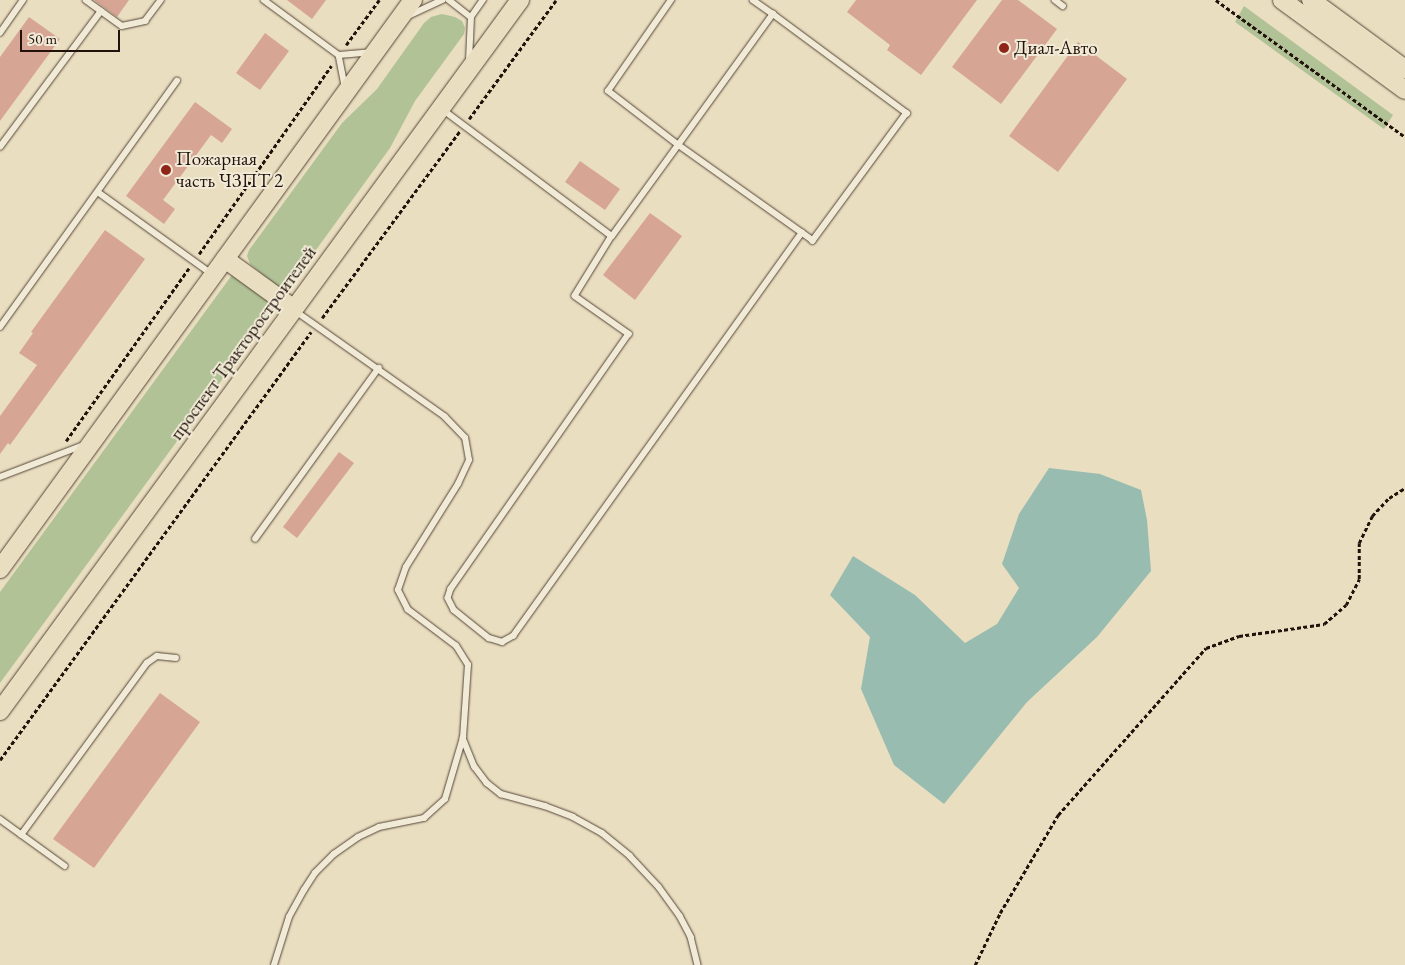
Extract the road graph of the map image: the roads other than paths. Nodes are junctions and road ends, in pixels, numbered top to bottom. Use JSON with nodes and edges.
{"nodes":[{"id":1,"x":23,"y":0,"type":"edge"},
{"id":2,"x":86,"y":0,"type":"edge"},
{"id":3,"x":161,"y":0,"type":"edge"},
{"id":4,"x":264,"y":0,"type":"edge"},
{"id":5,"x":413,"y":0,"type":"edge"},
{"id":6,"x":442,"y":0,"type":"edge"},
{"id":7,"x":449,"y":0,"type":"edge"},
{"id":8,"x":483,"y":0,"type":"edge"},
{"id":9,"x":520,"y":0,"type":"edge"},
{"id":10,"x":672,"y":0,"type":"edge"},
{"id":11,"x":753,"y":0,"type":"edge"},
{"id":12,"x":1055,"y":0,"type":"edge"},
{"id":13,"x":1282,"y":0,"type":"edge"},
{"id":14,"x":1311,"y":0,"type":"edge"},
{"id":15,"x":1062,"y":6,"type":"dead end"},
{"id":16,"x":101,"y":11,"type":"junction"},
{"id":17,"x":773,"y":14,"type":"junction"},
{"id":18,"x":471,"y":17,"type":"junction"},
{"id":19,"x":399,"y":20,"type":"junction"},
{"id":20,"x":0,"y":33,"type":"edge"},
{"id":21,"x":376,"y":52,"type":"junction"},
{"id":22,"x":339,"y":55,"type":"junction"},
{"id":23,"x":1405,"y":69,"type":"edge"},
{"id":24,"x":468,"y":70,"type":"junction"},
{"id":25,"x":177,"y":81,"type":"dead end"},
{"id":26,"x":1405,"y":90,"type":"edge"},
{"id":27,"x":346,"y":93,"type":"junction"},
{"id":28,"x":441,"y":108,"type":"junction"},
{"id":29,"x":678,"y":145,"type":"junction"},
{"id":30,"x":0,"y":147,"type":"edge"},
{"id":31,"x":98,"y":192,"type":"junction"},
{"id":32,"x":802,"y":233,"type":"junction"},
{"id":33,"x":612,"y":236,"type":"junction"},
{"id":34,"x":225,"y":259,"type":"junction"},
{"id":35,"x":214,"y":275,"type":"junction"},
{"id":36,"x":294,"y":310,"type":"junction"},
{"id":37,"x":0,"y":327,"type":"edge"},
{"id":38,"x":378,"y":368,"type":"junction"},
{"id":39,"x":93,"y":442,"type":"junction"},
{"id":40,"x":0,"y":478,"type":"edge"},
{"id":41,"x":255,"y":539,"type":"dead end"},
{"id":42,"x":0,"y":569,"type":"edge"},
{"id":43,"x":176,"y":658,"type":"dead end"},
{"id":44,"x":0,"y":711,"type":"edge"},
{"id":45,"x":463,"y":738,"type":"junction"},
{"id":46,"x":0,"y":819,"type":"edge"},
{"id":47,"x":21,"y":835,"type":"junction"},
{"id":48,"x":65,"y":866,"type":"dead end"},
{"id":49,"x":274,"y":965,"type":"edge"},
{"id":50,"x":698,"y":965,"type":"edge"}],
"edges":[{"from":1,"to":20,"type":"lane"},
{"from":2,"to":16,"type":"lane"},
{"from":3,"to":16,"type":"lane"},
{"from":4,"to":22,"type":"lane"},
{"from":5,"to":19,"type":"main road"},
{"from":6,"to":19,"type":"lane"},
{"from":7,"to":18,"type":"lane"},
{"from":8,"to":18,"type":"lane"},
{"from":9,"to":24,"type":"main road","name":"проспект Тракторостроителей"},
{"from":10,"to":29,"type":"lane"},
{"from":11,"to":17,"type":"lane"},
{"from":12,"to":15,"type":"lane"},
{"from":13,"to":26,"type":"main road"},
{"from":14,"to":23,"type":"main road"},
{"from":16,"to":30,"type":"lane"},
{"from":17,"to":29,"type":"lane"},
{"from":17,"to":32,"type":"lane"},
{"from":18,"to":24,"type":"lane"},
{"from":19,"to":21,"type":"main road"},
{"from":21,"to":22,"type":"lane"},
{"from":21,"to":27,"type":"main road"},
{"from":22,"to":27,"type":"lane"},
{"from":24,"to":28,"type":"main road","name":"проспект Тракторостроителей"},
{"from":25,"to":31,"type":"lane"},
{"from":27,"to":34,"type":"main road"},
{"from":28,"to":33,"type":"lane"},
{"from":28,"to":36,"type":"main road","name":"проспект Тракторостроителей"},
{"from":29,"to":32,"type":"lane"},
{"from":29,"to":33,"type":"lane"},
{"from":31,"to":35,"type":"lane"},
{"from":31,"to":37,"type":"lane"},
{"from":32,"to":33,"type":"lane"},
{"from":34,"to":35,"type":"main road"},
{"from":34,"to":36,"type":"main road"},
{"from":35,"to":39,"type":"main road"},
{"from":36,"to":38,"type":"lane"},
{"from":36,"to":44,"type":"main road","name":"проспект Тракторостроителей"},
{"from":38,"to":41,"type":"lane"},
{"from":38,"to":45,"type":"lane"},
{"from":39,"to":40,"type":"lane"},
{"from":39,"to":42,"type":"main road"},
{"from":43,"to":47,"type":"lane"},
{"from":45,"to":49,"type":"lane"},
{"from":45,"to":50,"type":"lane"},
{"from":46,"to":47,"type":"lane"},
{"from":47,"to":48,"type":"lane"}]}
